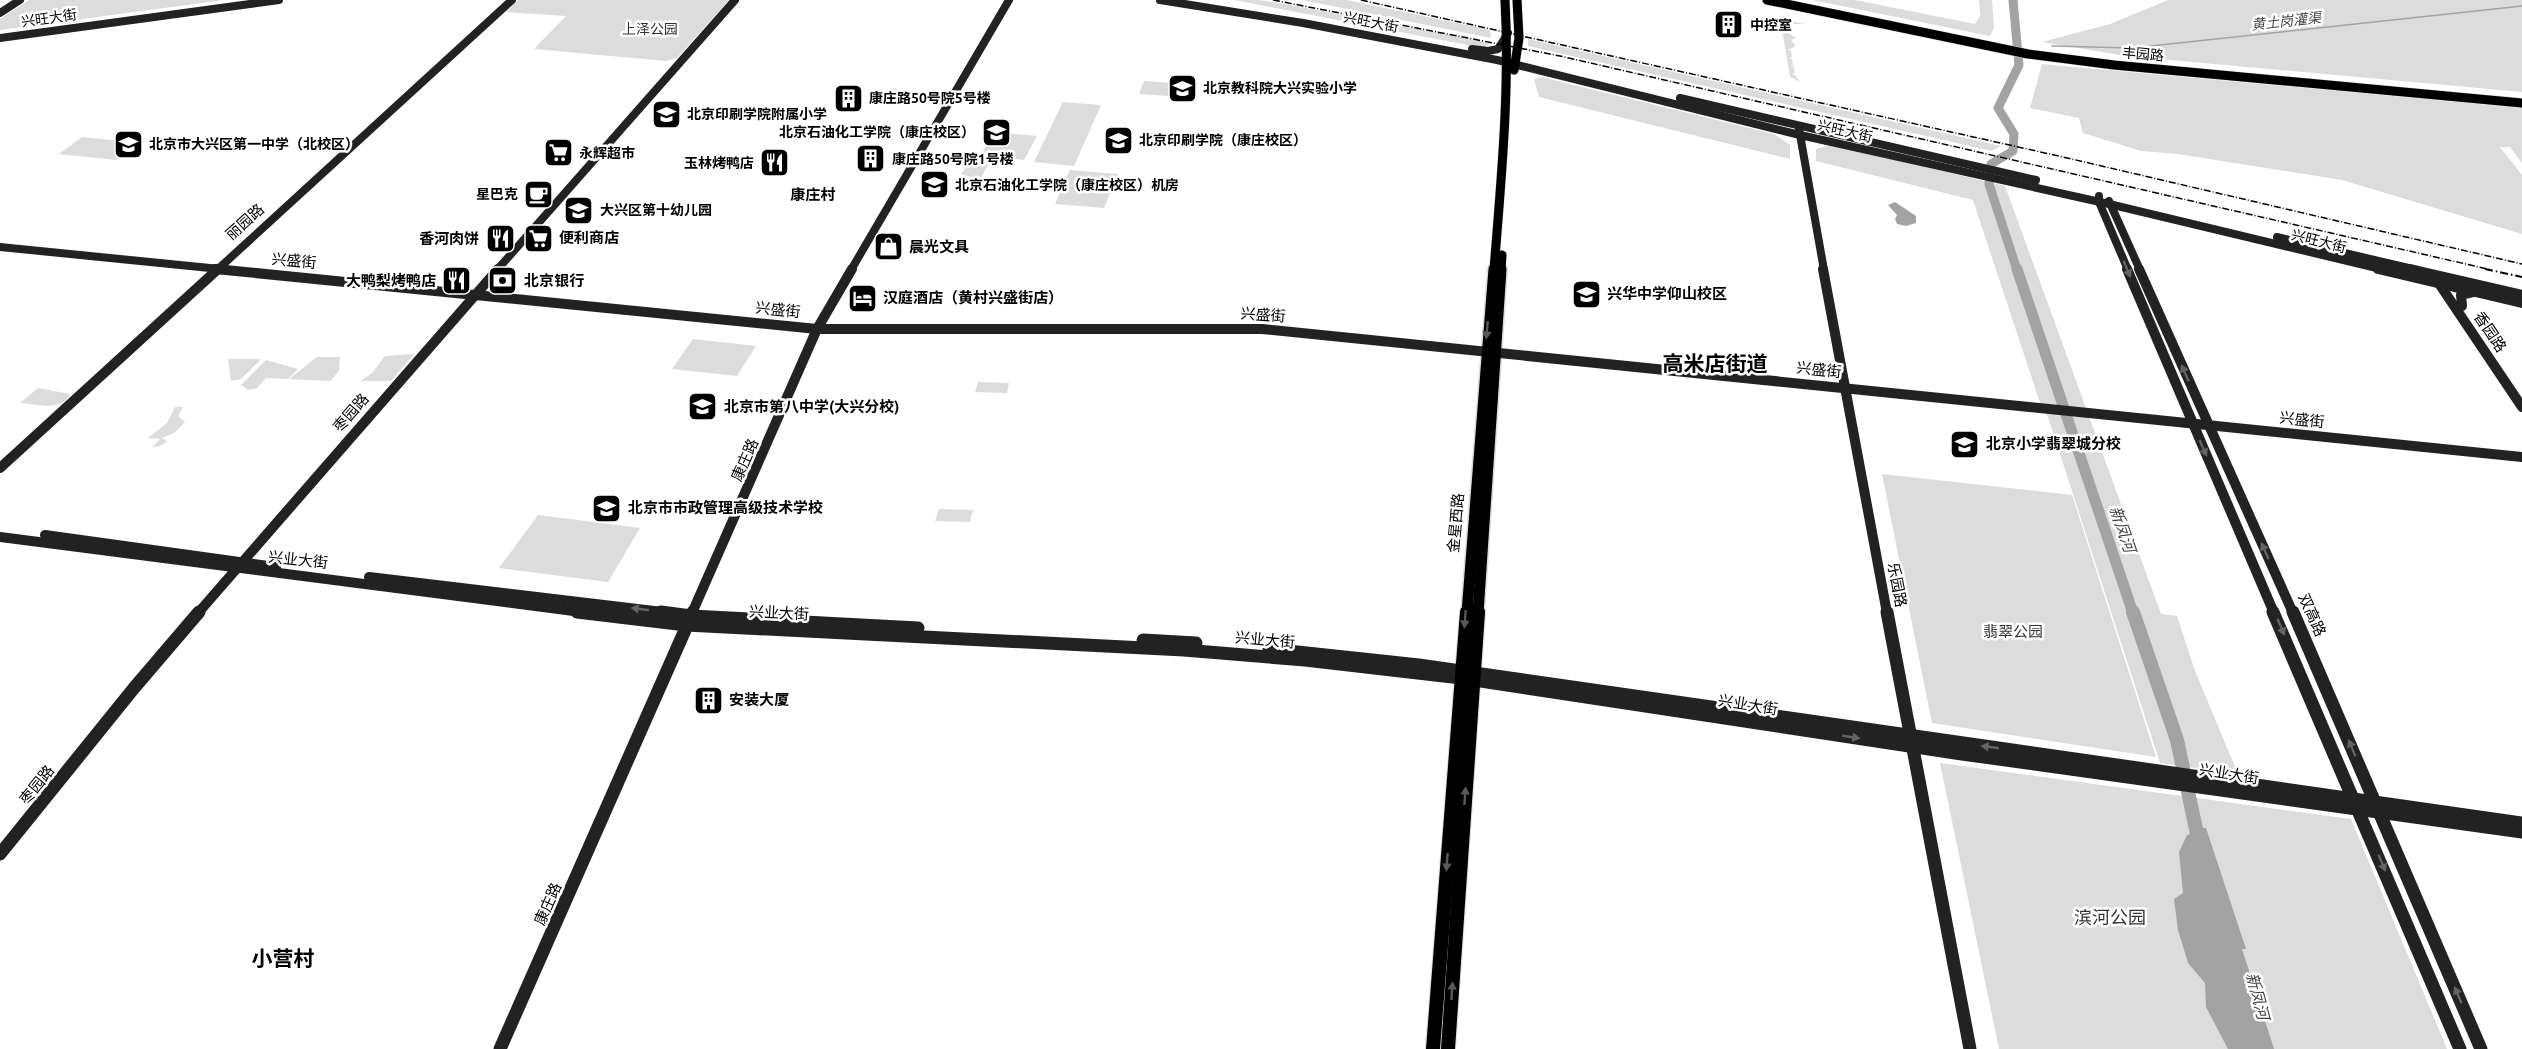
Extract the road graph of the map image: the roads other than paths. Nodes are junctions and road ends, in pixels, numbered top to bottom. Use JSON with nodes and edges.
{"nodes":[{"id":1,"x":15,"y":0,"type":"edge"},
{"id":2,"x":20,"y":0,"type":"edge"},
{"id":3,"x":237,"y":0,"type":"edge"},
{"id":4,"x":279,"y":0,"type":"edge"},
{"id":5,"x":512,"y":0,"type":"edge"},
{"id":6,"x":735,"y":0,"type":"edge"},
{"id":7,"x":1009,"y":0,"type":"edge"},
{"id":8,"x":1160,"y":0,"type":"edge"},
{"id":9,"x":1198,"y":0,"type":"edge"},
{"id":10,"x":1500,"y":0,"type":"edge"},
{"id":11,"x":1505,"y":0,"type":"edge"},
{"id":12,"x":1511,"y":0,"type":"edge"},
{"id":13,"x":1517,"y":0,"type":"edge"},
{"id":14,"x":1767,"y":0,"type":"edge"},
{"id":15,"x":1788,"y":0,"type":"edge"},
{"id":16,"x":0,"y":11,"type":"edge"},
{"id":17,"x":0,"y":33,"type":"edge"},
{"id":18,"x":0,"y":38,"type":"edge"},
{"id":19,"x":1506,"y":41,"type":"junction"},
{"id":20,"x":2003,"y":47,"type":"junction"},
{"id":21,"x":1472,"y":49,"type":"junction"},
{"id":22,"x":1511,"y":61,"type":"junction"},
{"id":23,"x":2522,"y":101,"type":"edge"},
{"id":24,"x":1800,"y":130,"type":"junction"},
{"id":25,"x":2005,"y":177,"type":"junction"},
{"id":26,"x":2025,"y":185,"type":"junction"},
{"id":27,"x":2079,"y":194,"type":"junction"},
{"id":28,"x":2104,"y":200,"type":"junction"},
{"id":29,"x":2147,"y":211,"type":"junction"},
{"id":30,"x":2106,"y":219,"type":"junction"},
{"id":31,"x":2127,"y":245,"type":"junction"},
{"id":32,"x":0,"y":247,"type":"edge"},
{"id":33,"x":216,"y":269,"type":"junction"},
{"id":34,"x":2440,"y":280,"type":"junction"},
{"id":35,"x":2474,"y":292,"type":"junction"},
{"id":36,"x":476,"y":294,"type":"junction"},
{"id":37,"x":2522,"y":295,"type":"edge"},
{"id":38,"x":2522,"y":303,"type":"edge"},
{"id":39,"x":2462,"y":306,"type":"junction"},
{"id":40,"x":817,"y":329,"type":"junction"},
{"id":41,"x":1490,"y":351,"type":"junction"},
{"id":42,"x":1844,"y":387,"type":"junction"},
{"id":43,"x":2522,"y":395,"type":"edge"},
{"id":44,"x":2522,"y":407,"type":"edge"},
{"id":45,"x":2192,"y":423,"type":"junction"},
{"id":46,"x":2208,"y":425,"type":"junction"},
{"id":47,"x":2522,"y":457,"type":"edge"},
{"id":48,"x":0,"y":468,"type":"edge"},
{"id":49,"x":0,"y":529,"type":"edge"},
{"id":50,"x":0,"y":537,"type":"edge"},
{"id":51,"x":237,"y":566,"type":"junction"},
{"id":52,"x":688,"y":621,"type":"junction"},
{"id":53,"x":1467,"y":676,"type":"junction"},
{"id":54,"x":1911,"y":741,"type":"junction"},
{"id":55,"x":2358,"y":804,"type":"junction"},
{"id":56,"x":2376,"y":807,"type":"junction"},
{"id":57,"x":2522,"y":823,"type":"edge"},
{"id":58,"x":2522,"y":832,"type":"edge"},
{"id":59,"x":0,"y":854,"type":"edge"},
{"id":60,"x":500,"y":1049,"type":"edge"},
{"id":61,"x":1433,"y":1049,"type":"edge"},
{"id":62,"x":1448,"y":1049,"type":"edge"},
{"id":63,"x":1970,"y":1049,"type":"edge"},
{"id":64,"x":2460,"y":1049,"type":"edge"},
{"id":65,"x":2481,"y":1049,"type":"edge"}],
"edges":[{"from":1,"to":16,"type":"street"},
{"from":2,"to":16,"type":"street"},
{"from":3,"to":17,"type":"street","name":"兴旺大街"},
{"from":4,"to":18,"type":"street","name":"兴旺大街"},
{"from":5,"to":33,"type":"street","name":"丽园路"},
{"from":6,"to":36,"type":"street","name":"枣园路"},
{"from":7,"to":40,"type":"street","name":"康庄路"},
{"from":8,"to":22,"type":"street","name":"兴旺大街"},
{"from":9,"to":21,"type":"street","name":"兴旺大街"},
{"from":10,"to":19,"type":"main road"},
{"from":11,"to":19,"type":"main road","name":"金星西路"},
{"from":12,"to":22,"type":"main road"},
{"from":13,"to":22,"type":"main road"},
{"from":14,"to":20,"type":"main road","name":"丰园路"},
{"from":15,"to":20,"type":"main road","name":"丰园路"},
{"from":19,"to":21,"type":"street"},
{"from":19,"to":22,"type":"main road","name":"金星西路"},
{"from":20,"to":23,"type":"main road","name":"丰园路"},
{"from":21,"to":22,"type":"street","name":"兴旺大街"},
{"from":22,"to":24,"type":"street","name":"兴旺大街"},
{"from":22,"to":41,"type":"main road","name":"金星西路"},
{"from":24,"to":25,"type":"street","name":"兴旺大街"},
{"from":24,"to":42,"type":"street","name":"乐园路"},
{"from":25,"to":26,"type":"street","name":"兴旺大街"},
{"from":25,"to":27,"type":"street","name":"兴旺大街"},
{"from":26,"to":27,"type":"street","name":"兴旺大街"},
{"from":26,"to":30,"type":"street"},
{"from":27,"to":28,"type":"street","name":"兴旺大街"},
{"from":28,"to":29,"type":"street","name":"兴旺大街"},
{"from":28,"to":30,"type":"street"},
{"from":28,"to":31,"type":"street","name":"双高路"},
{"from":29,"to":31,"type":"street"},
{"from":29,"to":34,"type":"street","name":"兴旺大街"},
{"from":29,"to":34,"type":"street","name":"兴旺大街"},
{"from":30,"to":45,"type":"street","one_way":true},
{"from":46,"to":31,"type":"street","name":"双高路","one_way":true},
{"from":32,"to":33,"type":"street","name":"兴盛街"},
{"from":33,"to":36,"type":"street","name":"兴盛街"},
{"from":33,"to":48,"type":"street","name":"丽园路"},
{"from":34,"to":35,"type":"street","name":"兴旺大街"},
{"from":34,"to":37,"type":"street","name":"兴旺大街"},
{"from":34,"to":39,"type":"street","name":"香园路"},
{"from":34,"to":44,"type":"street","name":"香园路"},
{"from":35,"to":38,"type":"street","name":"兴旺大街"},
{"from":35,"to":39,"type":"street"},
{"from":36,"to":40,"type":"street","name":"兴盛街"},
{"from":36,"to":51,"type":"street","name":"枣园路"},
{"from":39,"to":43,"type":"street","name":"香园路"},
{"from":40,"to":41,"type":"street","name":"兴盛街"},
{"from":40,"to":52,"type":"street","name":"康庄路"},
{"from":41,"to":42,"type":"street","name":"兴盛街"},
{"from":41,"to":53,"type":"main road","name":"金星西路"},
{"from":42,"to":45,"type":"street","name":"兴盛街"},
{"from":42,"to":54,"type":"street","name":"乐园路"},
{"from":45,"to":46,"type":"street","name":"兴盛街"},
{"from":45,"to":55,"type":"street","one_way":true},
{"from":46,"to":47,"type":"street","name":"兴盛街"},
{"from":56,"to":46,"type":"street","name":"双高路","one_way":true},
{"from":49,"to":51,"type":"street","name":"兴业大街"},
{"from":50,"to":51,"type":"street","name":"兴业大街"},
{"from":51,"to":52,"type":"street","name":"兴业大街"},
{"from":51,"to":59,"type":"street","name":"枣园路"},
{"from":52,"to":53,"type":"street","name":"兴业大街"},
{"from":52,"to":60,"type":"street","name":"康庄路"},
{"from":53,"to":54,"type":"street","name":"兴业大街"},
{"from":53,"to":61,"type":"main road","name":"金星西路","one_way":true},
{"from":62,"to":53,"type":"main road","name":"金星西路","one_way":true},
{"from":54,"to":55,"type":"street","name":"兴业大街"},
{"from":54,"to":63,"type":"street","name":"乐园路"},
{"from":55,"to":56,"type":"street","name":"兴业大街"},
{"from":55,"to":64,"type":"street","one_way":true},
{"from":56,"to":57,"type":"street","name":"兴业大街"},
{"from":56,"to":58,"type":"street","name":"兴业大街"},
{"from":65,"to":56,"type":"street","name":"双高路","one_way":true}]}
